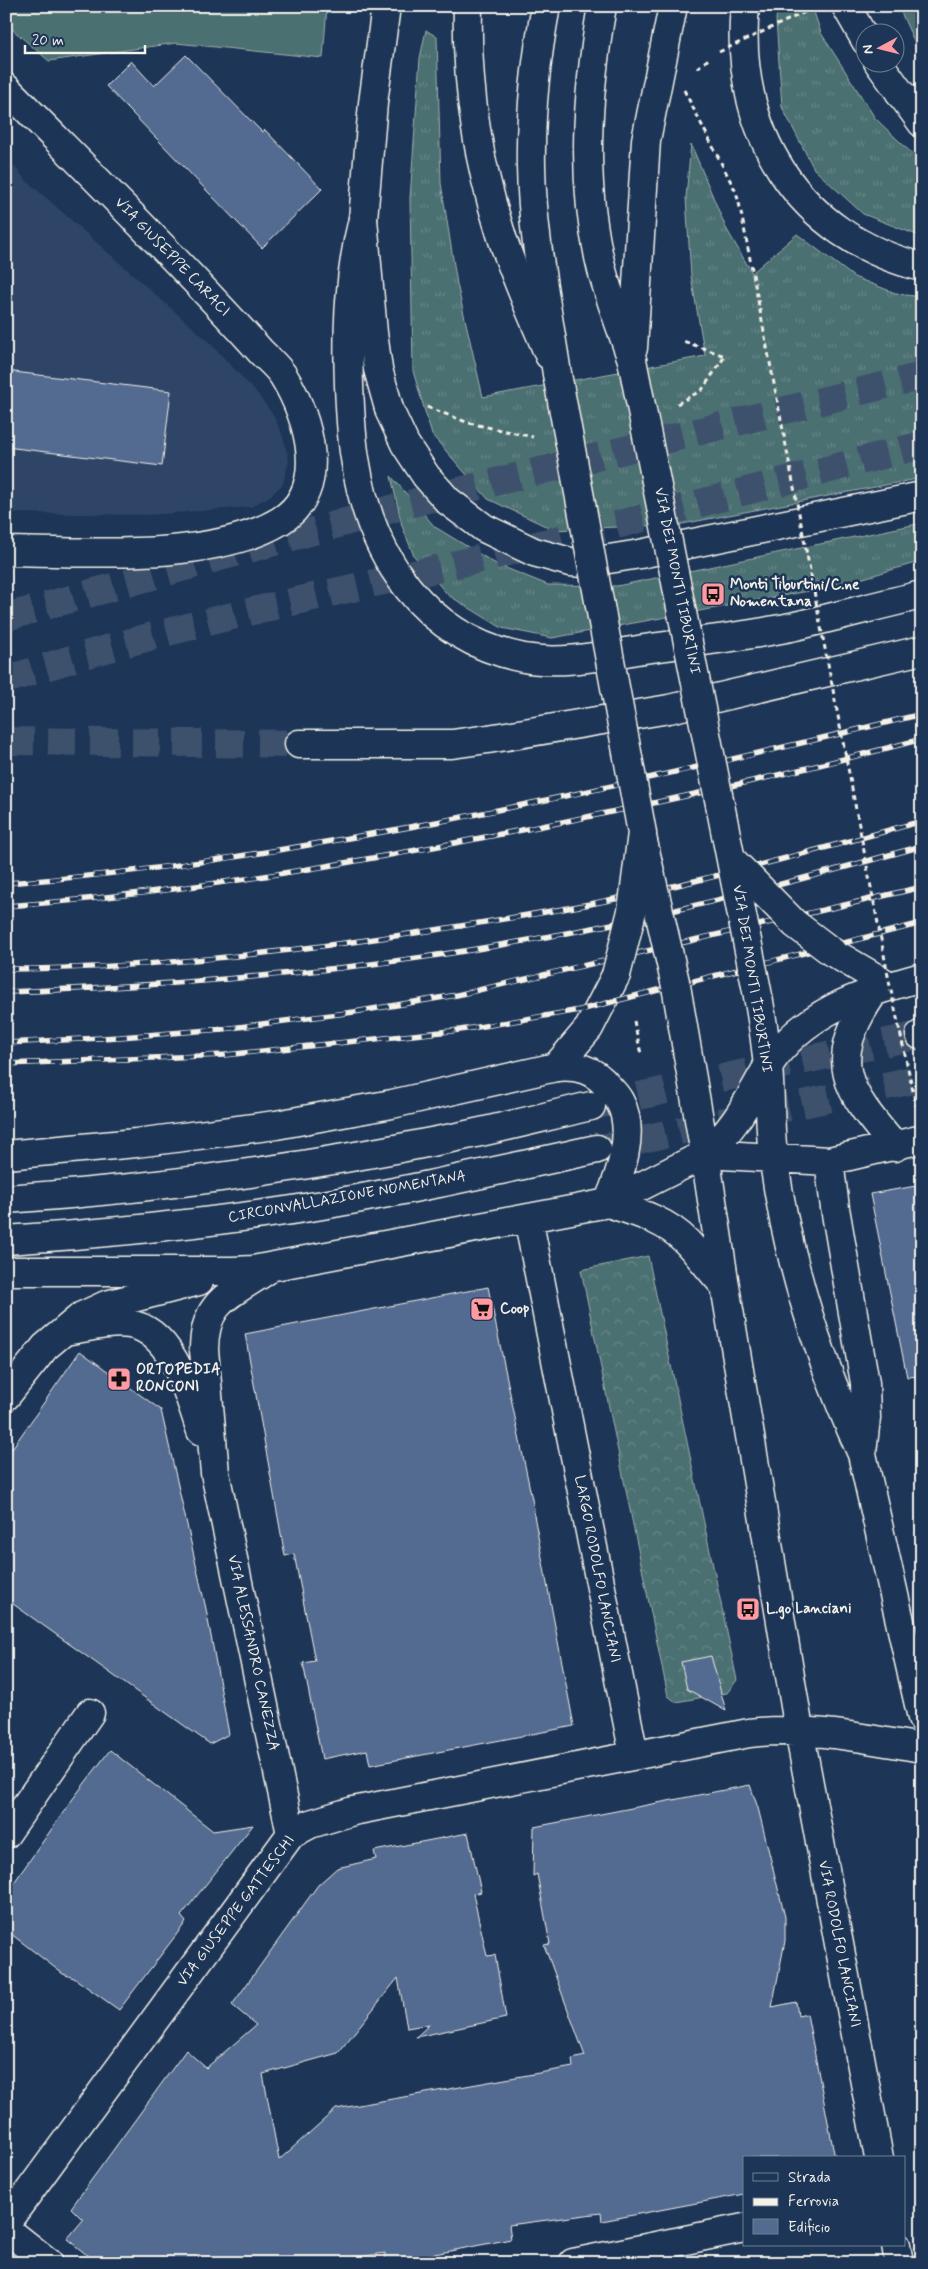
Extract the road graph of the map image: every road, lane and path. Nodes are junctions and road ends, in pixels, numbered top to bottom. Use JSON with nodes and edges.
{"nodes":[{"id":1,"x":386,"y":6,"type":"edge"},
{"id":2,"x":468,"y":6,"type":"edge"},
{"id":3,"x":546,"y":6,"type":"edge"},
{"id":4,"x":602,"y":6,"type":"edge"},
{"id":5,"x":673,"y":6,"type":"edge"},
{"id":6,"x":745,"y":6,"type":"edge"},
{"id":7,"x":818,"y":6,"type":"edge"},
{"id":8,"x":846,"y":6,"type":"edge"},
{"id":9,"x":856,"y":24,"type":"edge"},
{"id":10,"x":719,"y":52,"type":"dead end"},
{"id":11,"x":886,"y":72,"type":"edge"},
{"id":12,"x":6,"y":88,"type":"edge"},
{"id":13,"x":684,"y":90,"type":"dead end"},
{"id":14,"x":911,"y":101,"type":"edge"},
{"id":15,"x":922,"y":123,"type":"edge"},
{"id":16,"x":363,"y":219,"type":"junction"},
{"id":17,"x":922,"y":267,"type":"edge"},
{"id":18,"x":683,"y":341,"type":"dead end"},
{"id":19,"x":632,"y":360,"type":"junction"},
{"id":20,"x":557,"y":374,"type":"junction"},
{"id":21,"x":702,"y":390,"type":"dead end"},
{"id":22,"x":423,"y":406,"type":"dead end"},
{"id":23,"x":469,"y":423,"type":"dead end"},
{"id":24,"x":922,"y":496,"type":"edge"},
{"id":25,"x":6,"y":551,"type":"edge"},
{"id":26,"x":922,"y":595,"type":"edge"},
{"id":27,"x":922,"y":650,"type":"edge"},
{"id":28,"x":299,"y":744,"type":"tunnel mouth"},
{"id":29,"x":642,"y":834,"type":"junction"},
{"id":30,"x":732,"y":860,"type":"junction"},
{"id":31,"x":922,"y":977,"type":"edge"},
{"id":32,"x":882,"y":989,"type":"junction"},
{"id":33,"x":633,"y":1015,"type":"dead end"},
{"id":34,"x":641,"y":1054,"type":"dead end"},
{"id":35,"x":768,"y":1066,"type":"junction"},
{"id":36,"x":556,"y":1067,"type":"junction"},
{"id":37,"x":922,"y":1103,"type":"edge"},
{"id":38,"x":591,"y":1106,"type":"tunnel mouth"},
{"id":39,"x":922,"y":1139,"type":"edge"},
{"id":40,"x":895,"y":1147,"type":"junction"},
{"id":41,"x":597,"y":1150,"type":"tunnel mouth"},
{"id":42,"x":705,"y":1154,"type":"junction"},
{"id":43,"x":6,"y":1155,"type":"edge"},
{"id":44,"x":773,"y":1159,"type":"junction"},
{"id":45,"x":829,"y":1161,"type":"junction"},
{"id":46,"x":6,"y":1199,"type":"edge"},
{"id":47,"x":608,"y":1203,"type":"junction"},
{"id":48,"x":528,"y":1218,"type":"junction"},
{"id":49,"x":6,"y":1240,"type":"edge"},
{"id":50,"x":271,"y":1268,"type":"junction"},
{"id":51,"x":6,"y":1271,"type":"edge"},
{"id":52,"x":234,"y":1272,"type":"junction"},
{"id":53,"x":725,"y":1286,"type":"junction"},
{"id":54,"x":64,"y":1332,"type":"junction"},
{"id":55,"x":6,"y":1388,"type":"edge"},
{"id":56,"x":862,"y":1454,"type":"junction"},
{"id":57,"x":215,"y":1473,"type":"junction"},
{"id":58,"x":90,"y":1713,"type":"dead end"},
{"id":59,"x":922,"y":1718,"type":"edge"},
{"id":60,"x":799,"y":1730,"type":"junction"},
{"id":61,"x":922,"y":1748,"type":"edge"},
{"id":62,"x":634,"y":1755,"type":"junction"},
{"id":63,"x":6,"y":1834,"type":"edge"},
{"id":64,"x":291,"y":1834,"type":"junction"},
{"id":65,"x":879,"y":2156,"type":"edge"},
{"id":66,"x":6,"y":2223,"type":"edge"},
{"id":67,"x":743,"y":2228,"type":"edge"},
{"id":68,"x":6,"y":2229,"type":"edge"},
{"id":69,"x":896,"y":2246,"type":"edge"},
{"id":70,"x":49,"y":2263,"type":"edge"},
{"id":71,"x":573,"y":2263,"type":"edge"},
{"id":72,"x":900,"y":2263,"type":"edge"}],
"edges":[{"from":1,"to":16,"type":"main road"},
{"from":2,"to":20,"type":"main road"},
{"from":3,"to":20,"type":"main road"},
{"from":4,"to":19,"type":"main road","name":"VIA DEI MONTI TIBURTINI"},
{"from":5,"to":19,"type":"main road"},
{"from":6,"to":17,"type":"main road"},
{"from":7,"to":10,"type":"path","bridge":true},
{"from":8,"to":9,"type":"main road"},
{"from":11,"to":14,"type":"main road"},
{"from":12,"to":25,"type":"main road","name":"VIA GIUSEPPE CARACI"},
{"from":13,"to":32,"type":"path","bridge":true},
{"from":14,"to":15,"type":"main road"},
{"from":16,"to":24,"type":"main road"},
{"from":16,"to":26,"type":"main road"},
{"from":18,"to":21,"type":"path"},
{"from":19,"to":30,"type":"main road","name":"VIA DEI MONTI TIBURTINI","bridge":true},
{"from":20,"to":29,"type":"main road","bridge":true},
{"from":22,"to":23,"type":"path"},
{"from":27,"to":28,"type":"main road"},
{"from":29,"to":36,"type":"main road","bridge":true},
{"from":29,"to":42,"type":"main road","bridge":true},
{"from":30,"to":32,"type":"main road","bridge":true},
{"from":30,"to":35,"type":"main road","name":"VIA DEI MONTI TIBURTINI","bridge":true},
{"from":31,"to":32,"type":"main road"},
{"from":32,"to":35,"type":"main road"},
{"from":32,"to":37,"type":"path","bridge":true},
{"from":32,"to":40,"type":"main road"},
{"from":33,"to":34,"type":"path"},
{"from":35,"to":42,"type":"main road"},
{"from":35,"to":44,"type":"main road","name":"VIA DEI MONTI TIBURTINI"},
{"from":36,"to":43,"type":"main road"},
{"from":36,"to":47,"type":"main road"},
{"from":38,"to":46,"type":"main road"},
{"from":39,"to":40,"type":"main road"},
{"from":40,"to":45,"type":"main road"},
{"from":41,"to":49,"type":"main road","name":"CIRCONVALLAZIONE NOMENTANA"},
{"from":42,"to":44,"type":"main road"},
{"from":42,"to":47,"type":"main road"},
{"from":42,"to":53,"type":"main road"},
{"from":44,"to":45,"type":"main road"},
{"from":44,"to":56,"type":"main road"},
{"from":45,"to":56,"type":"main road"},
{"from":47,"to":48,"type":"main road"},
{"from":47,"to":53,"type":"main road"},
{"from":48,"to":50,"type":"main road"},
{"from":48,"to":62,"type":"main road","name":"LARGO RODOLFO LANCIANI"},
{"from":50,"to":52,"type":"main road"},
{"from":50,"to":57,"type":"main road","name":"VIA ALESSANDRO CANEZZA"},
{"from":51,"to":52,"type":"main road"},
{"from":52,"to":54,"type":"main road"},
{"from":53,"to":60,"type":"main road"},
{"from":54,"to":55,"type":"main road"},
{"from":54,"to":57,"type":"main road","name":"VIA ALESSANDRO CANEZZA"},
{"from":56,"to":59,"type":"main road"},
{"from":57,"to":64,"type":"main road","name":"VIA ALESSANDRO CANEZZA"},
{"from":58,"to":63,"type":"main road"},
{"from":60,"to":61,"type":"main road"},
{"from":60,"to":62,"type":"main road"},
{"from":60,"to":65,"type":"main road","name":"VIA RODOLFO LANCIANI"},
{"from":62,"to":64,"type":"main road","name":"VIA GIUSEPPE GATTESCHI"},
{"from":64,"to":66,"type":"main road","name":"VIA GIUSEPPE GATTESCHI"},
{"from":67,"to":71,"type":"main road"},
{"from":68,"to":70,"type":"main road"},
{"from":69,"to":72,"type":"main road"}]}
